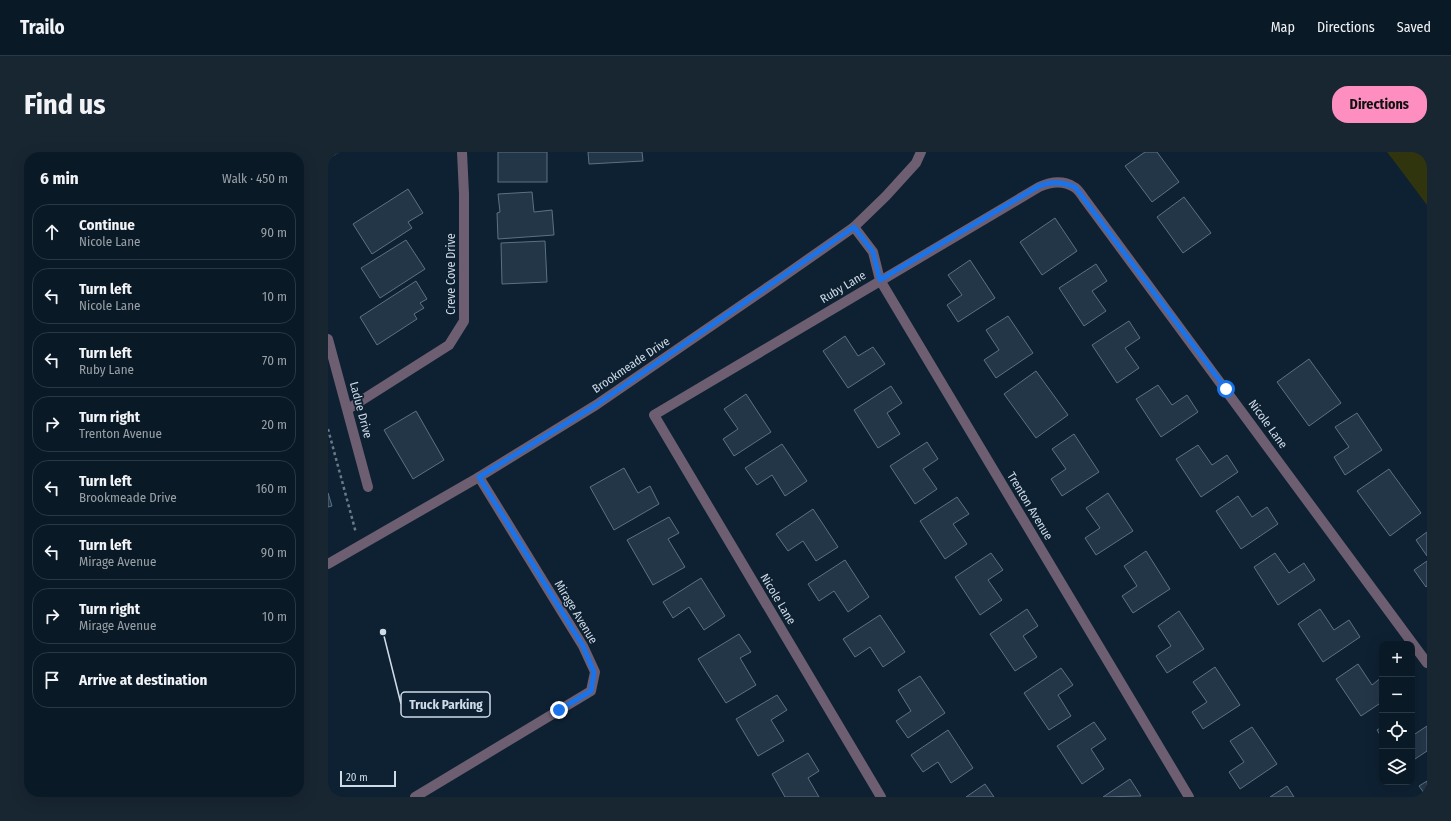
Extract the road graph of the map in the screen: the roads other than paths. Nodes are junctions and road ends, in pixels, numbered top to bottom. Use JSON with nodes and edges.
{"nodes":[{"id":1,"x":462,"y":152,"type":"edge"},
{"id":2,"x":921,"y":152,"type":"edge"},
{"id":3,"x":1046,"y":183,"type":"joint"},
{"id":4,"x":854,"y":227,"type":"junction"},
{"id":5,"x":880,"y":280,"type":"junction"},
{"id":6,"x":328,"y":339,"type":"edge"},
{"id":7,"x":348,"y":409,"type":"junction"},
{"id":8,"x":654,"y":415,"type":"joint"},
{"id":9,"x":479,"y":477,"type":"junction"},
{"id":10,"x":368,"y":487,"type":"dead end"},
{"id":11,"x":328,"y":564,"type":"edge"},
{"id":12,"x":1427,"y":663,"type":"edge"},
{"id":13,"x":415,"y":797,"type":"edge"},
{"id":14,"x":882,"y":797,"type":"edge"},
{"id":15,"x":1189,"y":797,"type":"edge"}],
"edges":[{"from":1,"to":7,"type":"street","name":"Creve Cove Drive"},
{"from":2,"to":4,"type":"street","name":"Brookmeade Drive"},
{"from":3,"to":5,"type":"street","name":"Ruby Lane"},
{"from":3,"to":12,"type":"street","name":"Nicole Lane"},
{"from":4,"to":5,"type":"street","name":"Trenton Avenue"},
{"from":4,"to":9,"type":"street","name":"Brookmeade Drive"},
{"from":5,"to":8,"type":"street","name":"Ruby Lane"},
{"from":5,"to":15,"type":"street","name":"Trenton Avenue"},
{"from":6,"to":7,"type":"street","name":"Ladue Drive"},
{"from":7,"to":10,"type":"street","name":"Ladue Drive"},
{"from":8,"to":14,"type":"street","name":"Nicole Lane"},
{"from":9,"to":11,"type":"street","name":"Brookmeade Drive"},
{"from":9,"to":13,"type":"street","name":"Mirage Avenue"}]}
